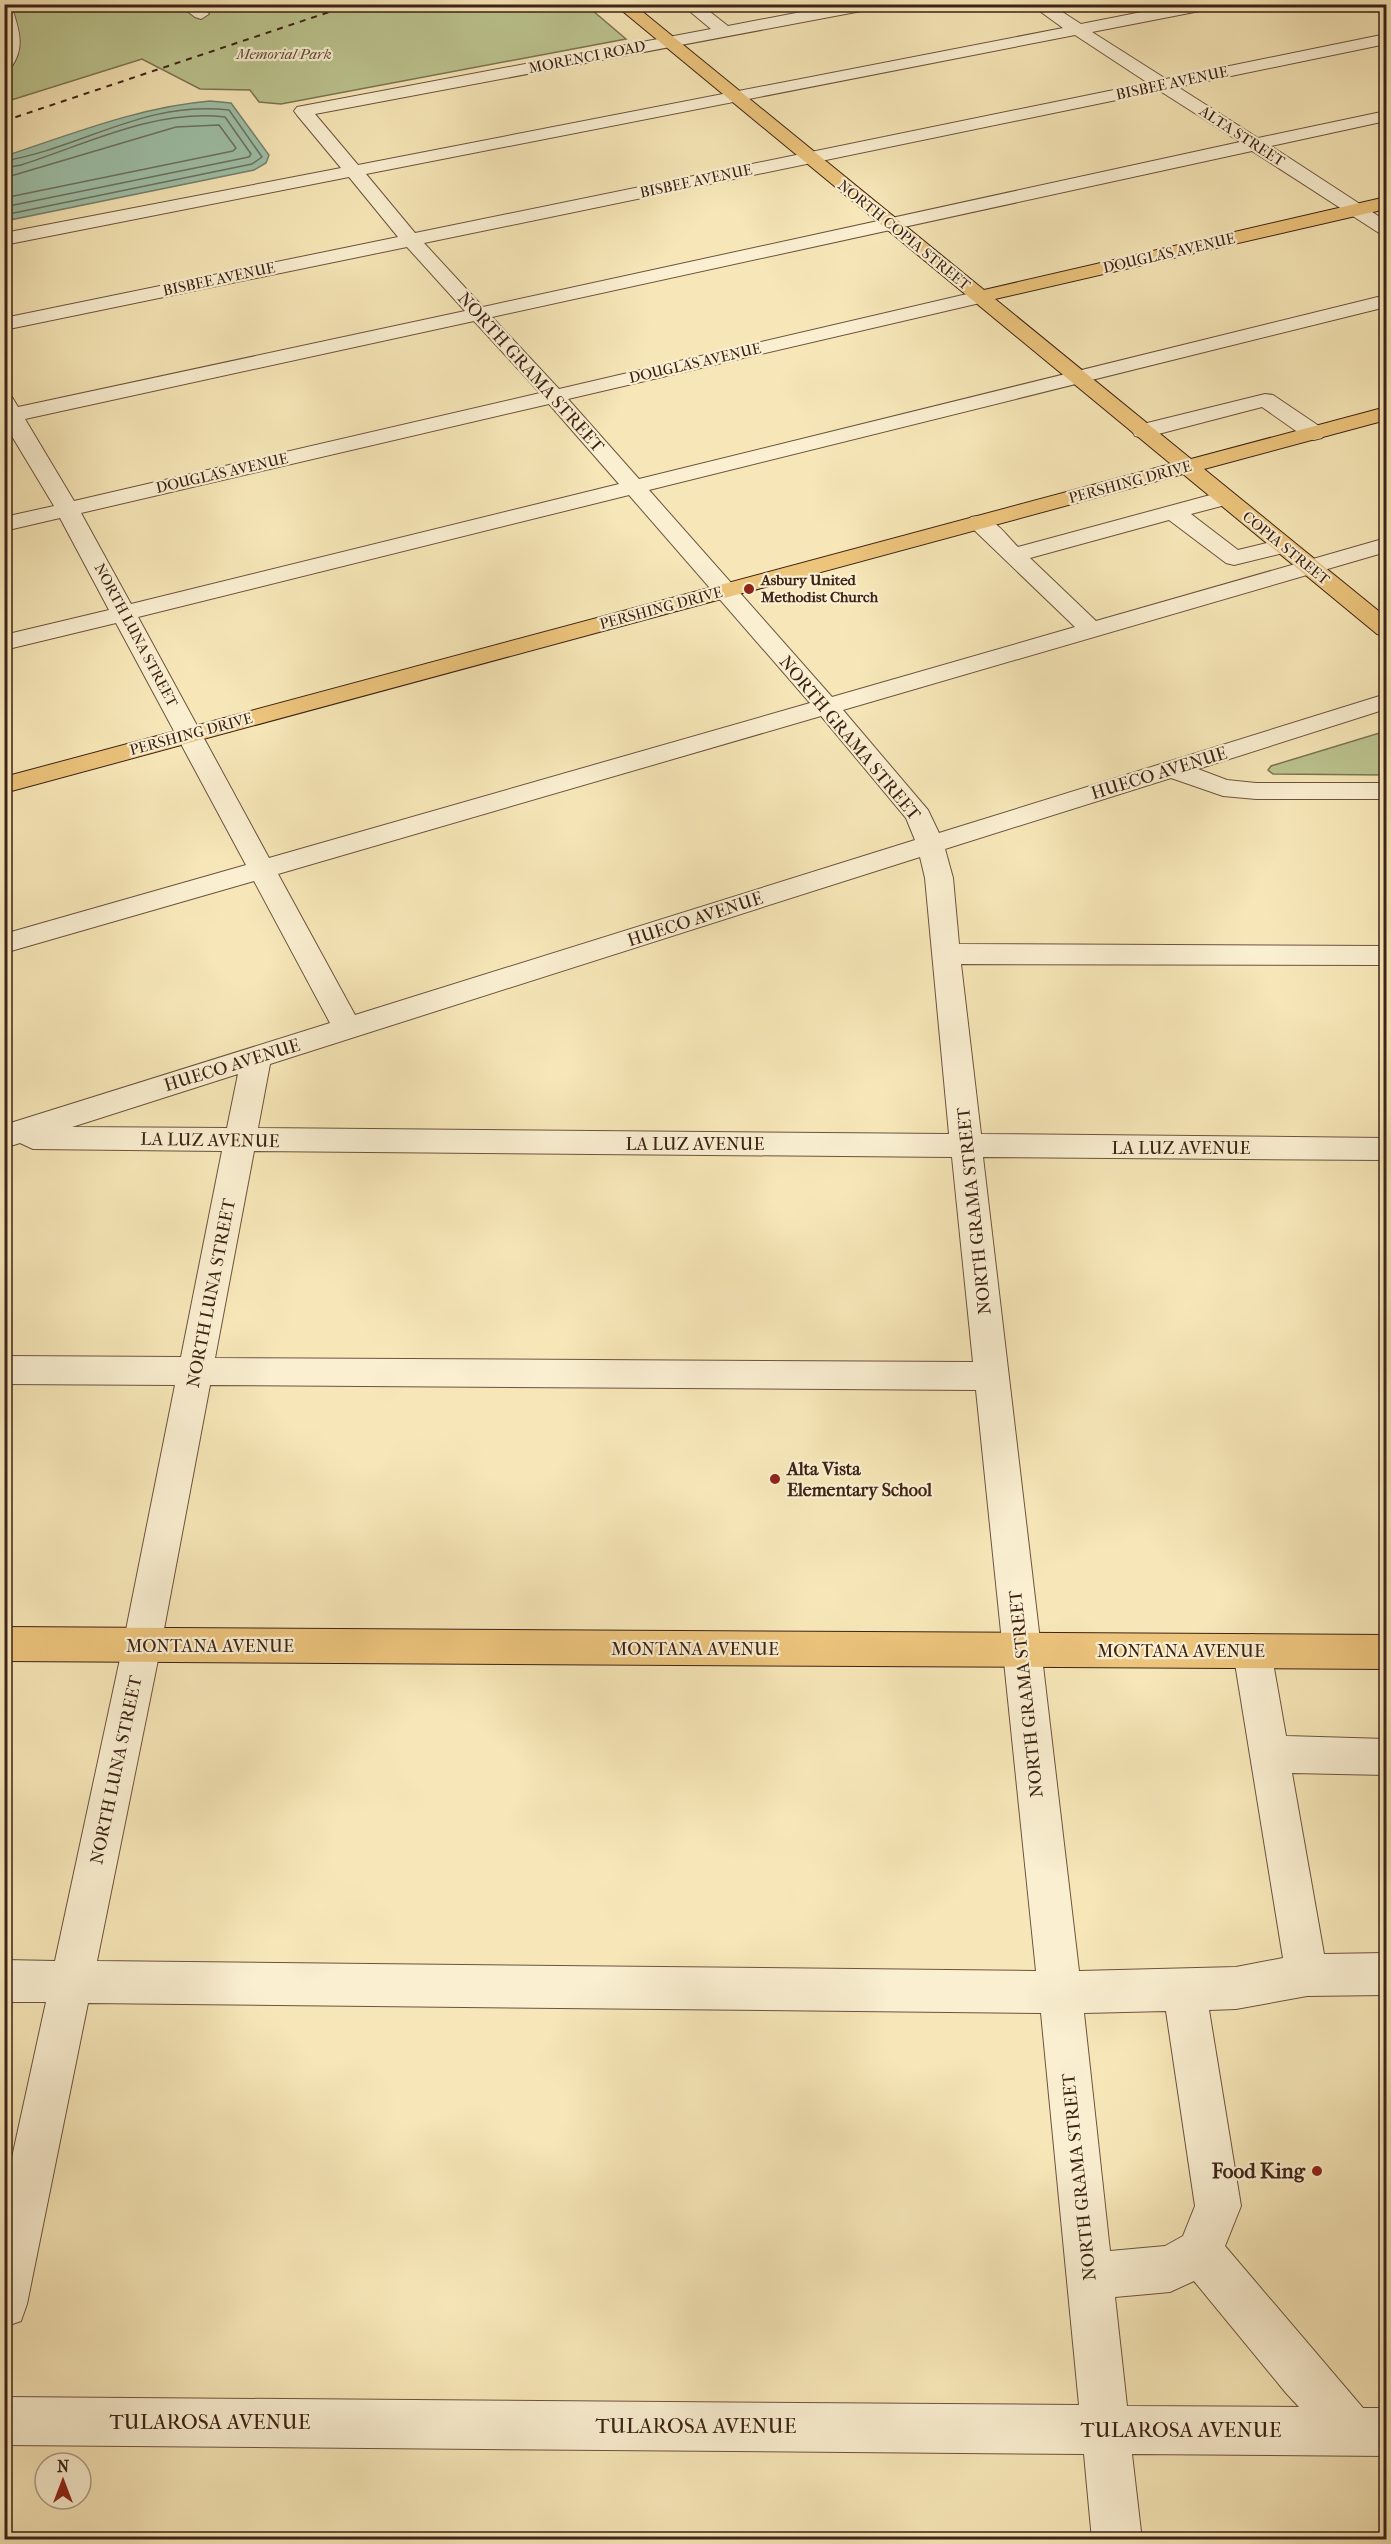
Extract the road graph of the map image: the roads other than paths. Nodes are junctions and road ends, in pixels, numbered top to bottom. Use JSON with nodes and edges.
{"nodes":[{"id":1,"x":11,"y":4,"type":"edge"},
{"id":2,"x":186,"y":4,"type":"edge"},
{"id":3,"x":622,"y":4,"type":"edge"},
{"id":4,"x":688,"y":4,"type":"edge"},
{"id":5,"x":872,"y":4,"type":"edge"},
{"id":6,"x":1038,"y":4,"type":"edge"},
{"id":7,"x":1210,"y":4,"type":"edge"},
{"id":8,"x":5,"y":10,"type":"edge"},
{"id":9,"x":201,"y":14,"type":"dead end"},
{"id":10,"x":1078,"y":30,"type":"junction"},
{"id":11,"x":724,"y":31,"type":"junction"},
{"id":12,"x":1386,"y":39,"type":"edge"},
{"id":13,"x":667,"y":41,"type":"junction"},
{"id":14,"x":4,"y":65,"type":"edge"},
{"id":15,"x":1163,"y":85,"type":"junction"},
{"id":16,"x":736,"y":97,"type":"junction"},
{"id":17,"x":303,"y":111,"type":"joint"},
{"id":18,"x":1386,"y":116,"type":"edge"},
{"id":19,"x":1256,"y":145,"type":"junction"},
{"id":20,"x":811,"y":158,"type":"junction"},
{"id":21,"x":354,"y":171,"type":"junction"},
{"id":22,"x":1386,"y":203,"type":"edge"},
{"id":23,"x":1357,"y":210,"type":"junction"},
{"id":24,"x":891,"y":224,"type":"junction"},
{"id":25,"x":1386,"y":229,"type":"edge"},
{"id":26,"x":4,"y":239,"type":"edge"},
{"id":27,"x":410,"y":239,"type":"junction"},
{"id":28,"x":980,"y":297,"type":"junction"},
{"id":29,"x":1386,"y":301,"type":"edge"},
{"id":30,"x":478,"y":313,"type":"junction"},
{"id":31,"x":4,"y":324,"type":"edge"},
{"id":32,"x":1077,"y":377,"type":"junction"},
{"id":33,"x":554,"y":396,"type":"junction"},
{"id":34,"x":7,"y":412,"type":"edge"},
{"id":35,"x":1386,"y":413,"type":"edge"},
{"id":36,"x":1143,"y":431,"type":"junction"},
{"id":37,"x":1314,"y":432,"type":"junction"},
{"id":38,"x":1186,"y":466,"type":"junction"},
{"id":39,"x":633,"y":487,"type":"junction"},
{"id":40,"x":1225,"y":498,"type":"junction"},
{"id":41,"x":68,"y":509,"type":"junction"},
{"id":42,"x":1173,"y":512,"type":"junction"},
{"id":43,"x":980,"y":522,"type":"junction"},
{"id":44,"x":4,"y":524,"type":"edge"},
{"id":45,"x":1386,"y":545,"type":"edge"},
{"id":46,"x":1284,"y":546,"type":"junction"},
{"id":47,"x":1014,"y":555,"type":"junction"},
{"id":48,"x":1234,"y":558,"type":"junction"},
{"id":49,"x":1312,"y":568,"type":"junction"},
{"id":50,"x":1266,"y":581,"type":"junction"},
{"id":51,"x":725,"y":591,"type":"junction"},
{"id":52,"x":124,"y":614,"type":"junction"},
{"id":53,"x":1386,"y":629,"type":"edge"},
{"id":54,"x":1092,"y":630,"type":"junction"},
{"id":55,"x":4,"y":643,"type":"edge"},
{"id":56,"x":1386,"y":701,"type":"edge"},
{"id":57,"x":826,"y":706,"type":"junction"},
{"id":58,"x":190,"y":735,"type":"junction"},
{"id":59,"x":1173,"y":769,"type":"junction"},
{"id":60,"x":4,"y":785,"type":"edge"},
{"id":61,"x":1386,"y":792,"type":"edge"},
{"id":62,"x":930,"y":844,"type":"junction"},
{"id":63,"x":263,"y":871,"type":"junction"},
{"id":64,"x":4,"y":944,"type":"edge"},
{"id":65,"x":945,"y":954,"type":"junction"},
{"id":66,"x":1386,"y":955,"type":"edge"},
{"id":67,"x":348,"y":1029,"type":"junction"},
{"id":68,"x":256,"y":1058,"type":"junction"},
{"id":69,"x":4,"y":1137,"type":"edge"},
{"id":70,"x":241,"y":1141,"type":"junction"},
{"id":71,"x":967,"y":1146,"type":"junction"},
{"id":72,"x":1386,"y":1149,"type":"edge"},
{"id":73,"x":4,"y":1370,"type":"edge"},
{"id":74,"x":196,"y":1371,"type":"junction"},
{"id":75,"x":992,"y":1376,"type":"junction"},
{"id":76,"x":4,"y":1644,"type":"edge"},
{"id":77,"x":142,"y":1646,"type":"junction"},
{"id":78,"x":1021,"y":1651,"type":"junction"},
{"id":79,"x":1252,"y":1652,"type":"junction"},
{"id":80,"x":1386,"y":1652,"type":"edge"},
{"id":81,"x":1269,"y":1754,"type":"junction"},
{"id":82,"x":1386,"y":1757,"type":"edge"},
{"id":83,"x":1386,"y":1974,"type":"edge"},
{"id":84,"x":1307,"y":1975,"type":"junction"},
{"id":85,"x":4,"y":1981,"type":"edge"},
{"id":86,"x":72,"y":1981,"type":"junction"},
{"id":87,"x":1184,"y":1989,"type":"junction"},
{"id":88,"x":1060,"y":1992,"type":"junction"},
{"id":89,"x":1200,"y":2252,"type":"junction"},
{"id":90,"x":1090,"y":2276,"type":"junction"},
{"id":91,"x":4,"y":2304,"type":"edge"},
{"id":92,"x":4,"y":2421,"type":"edge"},
{"id":93,"x":1106,"y":2429,"type":"junction"},
{"id":94,"x":1369,"y":2431,"type":"edge"},
{"id":95,"x":1117,"y":2540,"type":"edge"}],
"edges":[{"from":1,"to":8,"type":"street"},
{"from":2,"to":9,"type":"street"},
{"from":3,"to":13,"type":"main road","name":"NORTH COPIA STREET"},
{"from":4,"to":11,"type":"street"},
{"from":5,"to":11,"type":"street","name":"MORENCI ROAD"},
{"from":6,"to":10,"type":"street","name":"ALTA STREET"},
{"from":7,"to":10,"type":"street"},
{"from":8,"to":14,"type":"street"},
{"from":10,"to":15,"type":"street","name":"ALTA STREET"},
{"from":10,"to":16,"type":"street"},
{"from":11,"to":13,"type":"street","name":"MORENCI ROAD"},
{"from":12,"to":15,"type":"street","name":"BISBEE AVENUE"},
{"from":13,"to":16,"type":"main road","name":"NORTH COPIA STREET"},
{"from":13,"to":17,"type":"street","name":"MORENCI ROAD"},
{"from":15,"to":19,"type":"street","name":"ALTA STREET"},
{"from":15,"to":20,"type":"street","name":"BISBEE AVENUE"},
{"from":16,"to":20,"type":"main road","name":"NORTH COPIA STREET"},
{"from":16,"to":21,"type":"street"},
{"from":17,"to":21,"type":"street","name":"NORTH GRAMA STREET"},
{"from":18,"to":19,"type":"street"},
{"from":19,"to":23,"type":"street","name":"ALTA STREET"},
{"from":19,"to":24,"type":"street"},
{"from":20,"to":24,"type":"main road","name":"NORTH COPIA STREET"},
{"from":20,"to":27,"type":"street","name":"BISBEE AVENUE"},
{"from":21,"to":26,"type":"street"},
{"from":21,"to":27,"type":"street","name":"NORTH GRAMA STREET"},
{"from":22,"to":23,"type":"main road","name":"DOUGLAS AVENUE"},
{"from":23,"to":25,"type":"street","name":"ALTA STREET"},
{"from":23,"to":28,"type":"main road","name":"DOUGLAS AVENUE"},
{"from":24,"to":28,"type":"main road","name":"NORTH COPIA STREET"},
{"from":24,"to":30,"type":"street"},
{"from":27,"to":30,"type":"street","name":"NORTH GRAMA STREET"},
{"from":27,"to":31,"type":"street","name":"BISBEE AVENUE"},
{"from":28,"to":32,"type":"main road","name":"NORTH COPIA STREET"},
{"from":28,"to":33,"type":"street","name":"DOUGLAS AVENUE"},
{"from":29,"to":32,"type":"street"},
{"from":30,"to":33,"type":"street","name":"NORTH GRAMA STREET"},
{"from":30,"to":34,"type":"street"},
{"from":32,"to":36,"type":"main road","name":"NORTH COPIA STREET"},
{"from":32,"to":39,"type":"street"},
{"from":33,"to":39,"type":"street","name":"NORTH GRAMA STREET"},
{"from":33,"to":41,"type":"street","name":"DOUGLAS AVENUE"},
{"from":34,"to":41,"type":"street","name":"NORTH LUNA STREET"},
{"from":35,"to":37,"type":"main road","name":"PERSHING DRIVE"},
{"from":36,"to":37,"type":"street"},
{"from":36,"to":38,"type":"main road","name":"NORTH COPIA STREET"},
{"from":37,"to":38,"type":"main road","name":"PERSHING DRIVE"},
{"from":38,"to":40,"type":"main road","name":"COPIA STREET"},
{"from":38,"to":43,"type":"main road","name":"PERSHING DRIVE"},
{"from":39,"to":51,"type":"street","name":"NORTH GRAMA STREET"},
{"from":39,"to":52,"type":"street"},
{"from":40,"to":42,"type":"street"},
{"from":40,"to":46,"type":"main road","name":"COPIA STREET"},
{"from":41,"to":44,"type":"street","name":"DOUGLAS AVENUE"},
{"from":41,"to":52,"type":"street","name":"NORTH LUNA STREET"},
{"from":42,"to":47,"type":"street"},
{"from":42,"to":48,"type":"street"},
{"from":43,"to":47,"type":"street"},
{"from":43,"to":51,"type":"main road","name":"PERSHING DRIVE"},
{"from":45,"to":49,"type":"street"},
{"from":46,"to":48,"type":"street"},
{"from":46,"to":49,"type":"main road","name":"COPIA STREET"},
{"from":47,"to":54,"type":"street"},
{"from":48,"to":50,"type":"street"},
{"from":49,"to":50,"type":"street"},
{"from":49,"to":53,"type":"main road","name":"COPIA STREET"},
{"from":50,"to":54,"type":"street"},
{"from":51,"to":57,"type":"street","name":"NORTH GRAMA STREET"},
{"from":51,"to":58,"type":"main road","name":"PERSHING DRIVE"},
{"from":52,"to":55,"type":"street"},
{"from":52,"to":58,"type":"street","name":"NORTH LUNA STREET"},
{"from":54,"to":57,"type":"street"},
{"from":56,"to":59,"type":"street","name":"HUECO AVENUE"},
{"from":57,"to":62,"type":"street","name":"NORTH GRAMA STREET"},
{"from":57,"to":63,"type":"street"},
{"from":58,"to":60,"type":"main road","name":"PERSHING DRIVE"},
{"from":58,"to":63,"type":"street","name":"NORTH LUNA STREET"},
{"from":59,"to":61,"type":"street"},
{"from":59,"to":62,"type":"street","name":"HUECO AVENUE"},
{"from":62,"to":65,"type":"street","name":"NORTH GRAMA STREET"},
{"from":62,"to":67,"type":"street","name":"HUECO AVENUE"},
{"from":63,"to":64,"type":"street"},
{"from":63,"to":67,"type":"street","name":"NORTH LUNA STREET"},
{"from":65,"to":66,"type":"street"},
{"from":65,"to":71,"type":"street","name":"NORTH GRAMA STREET"},
{"from":67,"to":68,"type":"street","name":"HUECO AVENUE"},
{"from":68,"to":69,"type":"street","name":"HUECO AVENUE"},
{"from":68,"to":70,"type":"street","name":"NORTH LUNA STREET"},
{"from":69,"to":70,"type":"street","name":"LA LUZ AVENUE"},
{"from":70,"to":71,"type":"street","name":"LA LUZ AVENUE"},
{"from":70,"to":74,"type":"street","name":"NORTH LUNA STREET"},
{"from":71,"to":72,"type":"street","name":"LA LUZ AVENUE"},
{"from":71,"to":75,"type":"street","name":"NORTH GRAMA STREET"},
{"from":73,"to":74,"type":"street"},
{"from":74,"to":75,"type":"street"},
{"from":74,"to":77,"type":"street","name":"NORTH LUNA STREET"},
{"from":75,"to":78,"type":"street","name":"NORTH GRAMA STREET"},
{"from":76,"to":77,"type":"main road","name":"MONTANA AVENUE"},
{"from":77,"to":78,"type":"main road","name":"MONTANA AVENUE"},
{"from":77,"to":86,"type":"street","name":"NORTH LUNA STREET"},
{"from":78,"to":79,"type":"main road","name":"MONTANA AVENUE"},
{"from":78,"to":88,"type":"street","name":"NORTH GRAMA STREET"},
{"from":79,"to":80,"type":"main road","name":"MONTANA AVENUE"},
{"from":79,"to":81,"type":"street"},
{"from":81,"to":82,"type":"street"},
{"from":81,"to":84,"type":"street"},
{"from":83,"to":84,"type":"street"},
{"from":84,"to":87,"type":"street"},
{"from":85,"to":86,"type":"street"},
{"from":86,"to":88,"type":"street"},
{"from":86,"to":91,"type":"street","name":"NORTH LUNA STREET"},
{"from":87,"to":88,"type":"street"},
{"from":87,"to":89,"type":"street"},
{"from":88,"to":90,"type":"street","name":"NORTH GRAMA STREET"},
{"from":89,"to":90,"type":"street"},
{"from":89,"to":94,"type":"street"},
{"from":90,"to":93,"type":"street","name":"NORTH GRAMA STREET"},
{"from":92,"to":93,"type":"street","name":"TULAROSA AVENUE"},
{"from":93,"to":94,"type":"street","name":"TULAROSA AVENUE"},
{"from":93,"to":95,"type":"street","name":"NORTH GRAMA STREET"}]}
